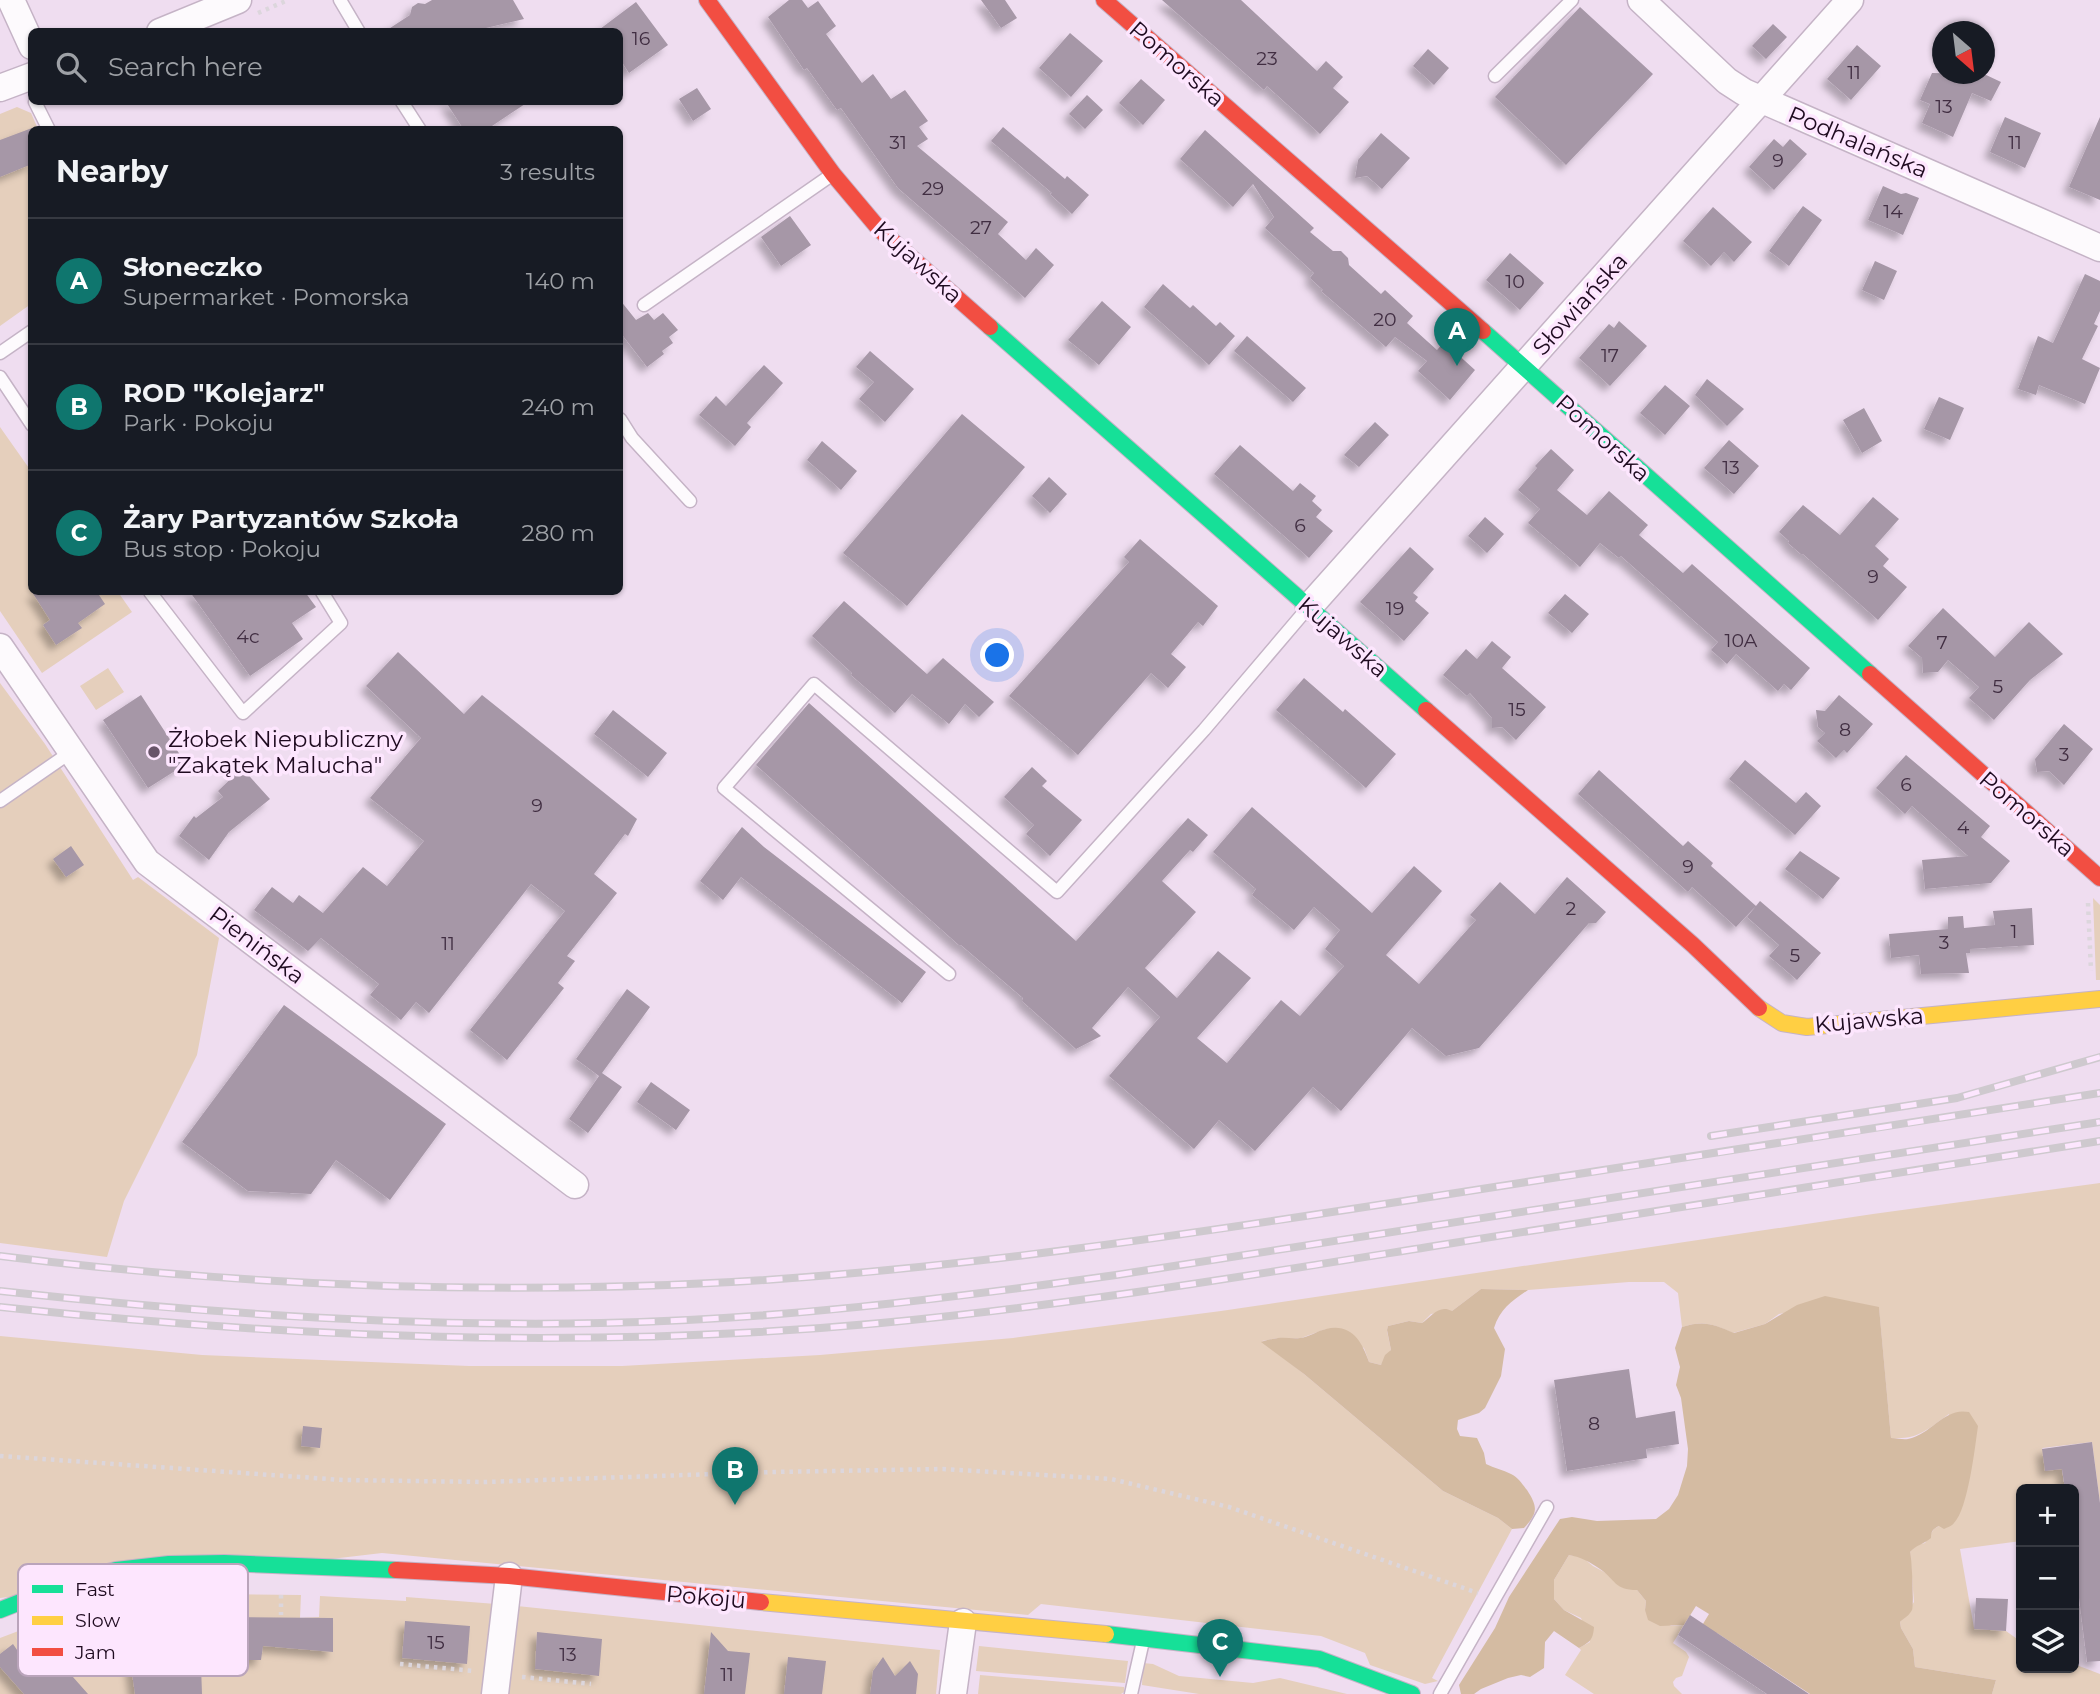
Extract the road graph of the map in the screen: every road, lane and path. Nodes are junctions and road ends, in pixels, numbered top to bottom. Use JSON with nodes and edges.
{"nodes":[{"id":1,"x":11,"y":0,"type":"edge"},
{"id":2,"x":238,"y":0,"type":"edge"},
{"id":3,"x":340,"y":0,"type":"edge"},
{"id":4,"x":707,"y":0,"type":"edge"},
{"id":5,"x":1104,"y":0,"type":"edge"},
{"id":6,"x":1572,"y":0,"type":"edge"},
{"id":7,"x":1641,"y":0,"type":"edge"},
{"id":8,"x":1850,"y":0,"type":"edge"},
{"id":9,"x":170,"y":28,"type":"edge"},
{"id":10,"x":357,"y":28,"type":"edge"},
{"id":11,"x":28,"y":37,"type":"edge"},
{"id":12,"x":1495,"y":76,"type":"dead end"},
{"id":13,"x":1762,"y":100,"type":"junction"},
{"id":14,"x":34,"y":105,"type":"edge"},
{"id":15,"x":404,"y":105,"type":"edge"},
{"id":16,"x":47,"y":126,"type":"edge"},
{"id":17,"x":417,"y":126,"type":"edge"},
{"id":18,"x":833,"y":174,"type":"junction"},
{"id":19,"x":2100,"y":248,"type":"edge"},
{"id":20,"x":644,"y":305,"type":"dead end"},
{"id":21,"x":28,"y":334,"type":"edge"},
{"id":22,"x":0,"y":353,"type":"edge"},
{"id":23,"x":1524,"y":368,"type":"junction"},
{"id":24,"x":0,"y":377,"type":"edge"},
{"id":25,"x":28,"y":419,"type":"edge"},
{"id":26,"x":623,"y":424,"type":"edge"},
{"id":27,"x":690,"y":501,"type":"dead end"},
{"id":28,"x":152,"y":595,"type":"edge"},
{"id":29,"x":324,"y":595,"type":"edge"},
{"id":30,"x":1309,"y":607,"type":"junction"},
{"id":31,"x":0,"y":647,"type":"edge"},
{"id":32,"x":71,"y":752,"type":"junction"},
{"id":33,"x":0,"y":801,"type":"edge"},
{"id":34,"x":2100,"y":878,"type":"edge"},
{"id":35,"x":2088,"y":898,"type":"dead end"},
{"id":36,"x":949,"y":974,"type":"dead end"},
{"id":37,"x":2091,"y":974,"type":"dead end"},
{"id":38,"x":2100,"y":999,"type":"edge"},
{"id":39,"x":575,"y":1185,"type":"dead end"},
{"id":40,"x":0,"y":1455,"type":"edge"},
{"id":41,"x":1546,"y":1507,"type":"dead end"},
{"id":42,"x":169,"y":1564,"type":"edge"},
{"id":43,"x":509,"y":1576,"type":"junction"},
{"id":44,"x":281,"y":1588,"type":"dead end"},
{"id":45,"x":1494,"y":1600,"type":"junction"},
{"id":46,"x":18,"y":1604,"type":"edge"},
{"id":47,"x":0,"y":1611,"type":"edge"},
{"id":48,"x":281,"y":1615,"type":"dead end"},
{"id":49,"x":963,"y":1622,"type":"junction"},
{"id":50,"x":1144,"y":1638,"type":"junction"},
{"id":51,"x":400,"y":1664,"type":"dead end"},
{"id":52,"x":477,"y":1671,"type":"dead end"},
{"id":53,"x":591,"y":1684,"type":"dead end"},
{"id":54,"x":503,"y":1685,"type":"edge"},
{"id":55,"x":953,"y":1694,"type":"edge"},
{"id":56,"x":1131,"y":1694,"type":"edge"},
{"id":57,"x":1412,"y":1694,"type":"edge"},
{"id":58,"x":1440,"y":1694,"type":"edge"}],
"edges":[{"from":1,"to":11,"type":"street"},
{"from":2,"to":9,"type":"street"},
{"from":3,"to":10,"type":"lane"},
{"from":4,"to":18,"type":"street","name":"Kujawska"},
{"from":5,"to":23,"type":"street","name":"Pomorska"},
{"from":6,"to":12,"type":"lane"},
{"from":7,"to":13,"type":"street","name":"Podhalańska"},
{"from":8,"to":13,"type":"street","name":"Słowiańska"},
{"from":13,"to":19,"type":"street","name":"Podhalańska"},
{"from":13,"to":23,"type":"street","name":"Słowiańska"},
{"from":14,"to":16,"type":"lane"},
{"from":15,"to":17,"type":"lane"},
{"from":18,"to":20,"type":"lane"},
{"from":18,"to":30,"type":"street","name":"Kujawska"},
{"from":21,"to":22,"type":"lane"},
{"from":23,"to":30,"type":"street","name":"Słowiańska"},
{"from":23,"to":34,"type":"street","name":"Pomorska"},
{"from":24,"to":25,"type":"lane"},
{"from":26,"to":27,"type":"lane"},
{"from":28,"to":29,"type":"lane"},
{"from":30,"to":36,"type":"lane"},
{"from":30,"to":38,"type":"street","name":"Kujawska"},
{"from":31,"to":32,"type":"street","name":"Pienińska"},
{"from":32,"to":33,"type":"lane"},
{"from":32,"to":39,"type":"street","name":"Pienińska"},
{"from":35,"to":37,"type":"path"},
{"from":40,"to":45,"type":"path"},
{"from":41,"to":45,"type":"lane"},
{"from":42,"to":43,"type":"street","name":"Pokoju"},
{"from":43,"to":49,"type":"street","name":"Pokoju"},
{"from":43,"to":54,"type":"street"},
{"from":44,"to":48,"type":"path"},
{"from":45,"to":58,"type":"lane"},
{"from":46,"to":47,"type":"street","name":"Pokoju"},
{"from":49,"to":50,"type":"street","name":"Pokoju"},
{"from":49,"to":55,"type":"street"},
{"from":50,"to":56,"type":"lane"},
{"from":50,"to":57,"type":"street","name":"Pokoju"},
{"from":51,"to":52,"type":"path"},
{"from":53,"to":54,"type":"path"}]}
